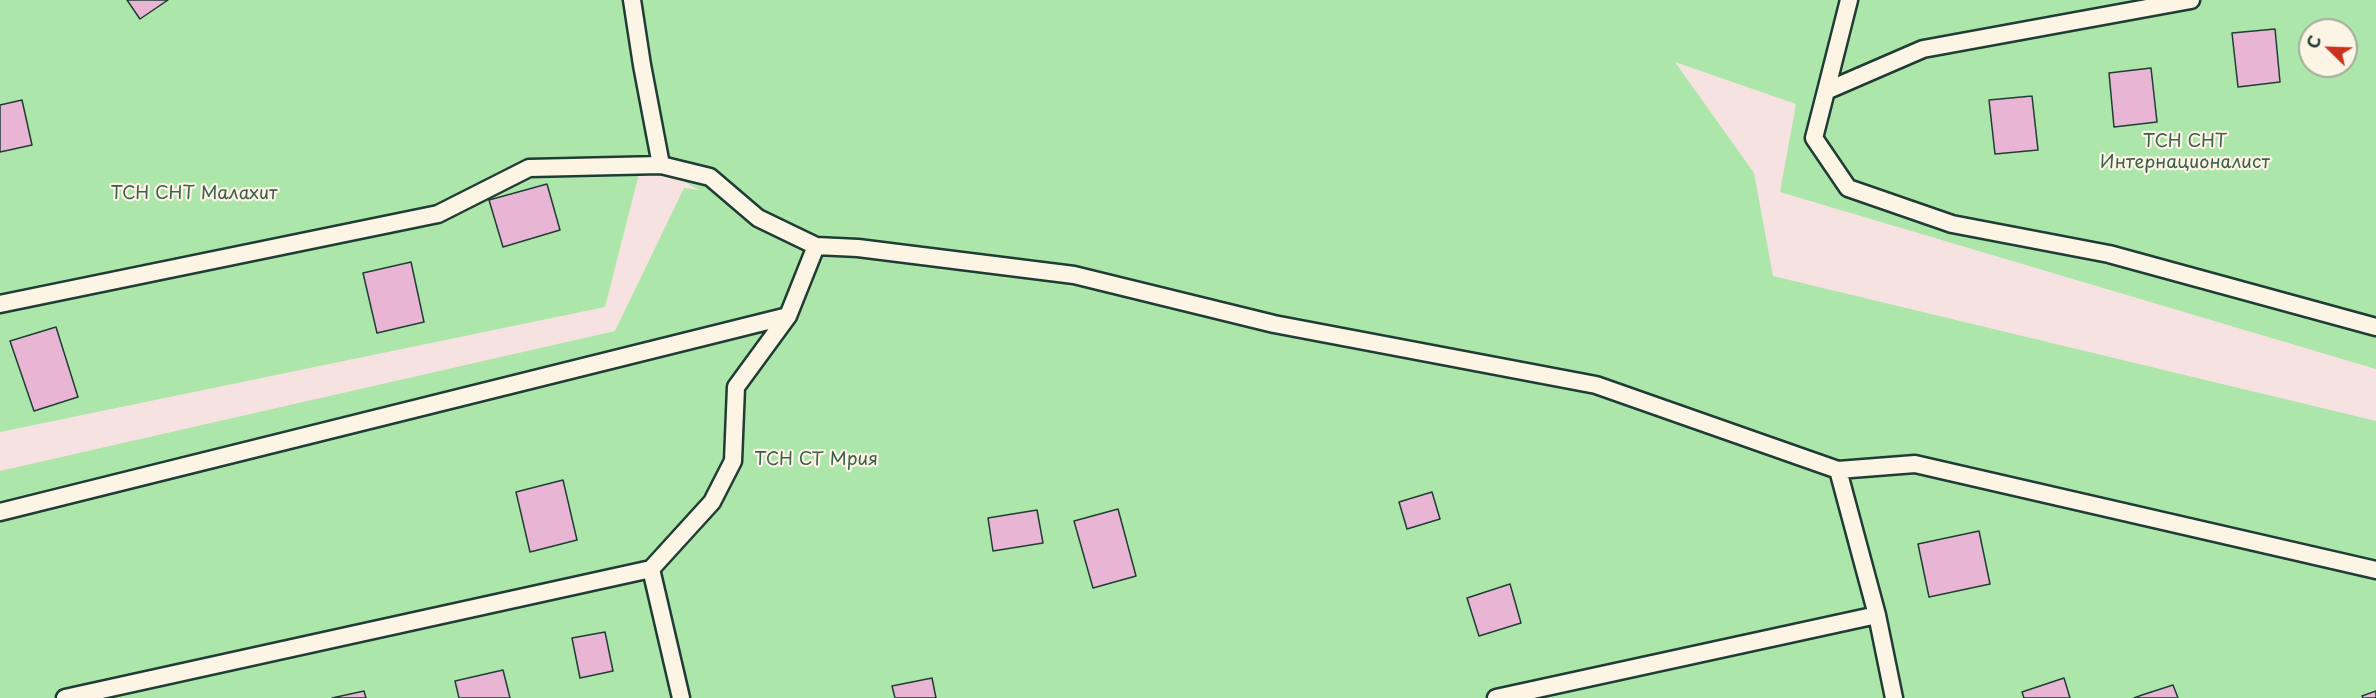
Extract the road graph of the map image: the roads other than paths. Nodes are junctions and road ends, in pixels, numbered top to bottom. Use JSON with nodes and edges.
{"nodes":[{"id":1,"x":633,"y":0,"type":"edge"},
{"id":2,"x":1849,"y":0,"type":"edge"},
{"id":3,"x":2191,"y":0,"type":"edge"},
{"id":4,"x":1826,"y":91,"type":"junction"},
{"id":5,"x":661,"y":165,"type":"junction"},
{"id":6,"x":816,"y":246,"type":"junction"},
{"id":7,"x":0,"y":304,"type":"edge"},
{"id":8,"x":788,"y":316,"type":"junction"},
{"id":9,"x":2376,"y":327,"type":"edge"},
{"id":10,"x":1838,"y":470,"type":"junction"},
{"id":11,"x":0,"y":512,"type":"edge"},
{"id":12,"x":651,"y":568,"type":"junction"},
{"id":13,"x":2376,"y":570,"type":"edge"},
{"id":14,"x":1877,"y":615,"type":"junction"},
{"id":15,"x":65,"y":698,"type":"edge"},
{"id":16,"x":681,"y":698,"type":"edge"},
{"id":17,"x":1496,"y":698,"type":"edge"},
{"id":18,"x":1894,"y":698,"type":"edge"}],
"edges":[{"from":1,"to":5,"type":"lane"},
{"from":2,"to":4,"type":"lane"},
{"from":3,"to":4,"type":"lane"},
{"from":4,"to":9,"type":"lane"},
{"from":5,"to":6,"type":"lane"},
{"from":5,"to":7,"type":"lane"},
{"from":6,"to":8,"type":"lane"},
{"from":6,"to":10,"type":"lane"},
{"from":8,"to":11,"type":"lane"},
{"from":8,"to":12,"type":"lane"},
{"from":10,"to":13,"type":"lane"},
{"from":10,"to":14,"type":"lane"},
{"from":12,"to":15,"type":"lane"},
{"from":12,"to":16,"type":"lane"},
{"from":14,"to":17,"type":"lane"},
{"from":14,"to":18,"type":"lane"}]}
